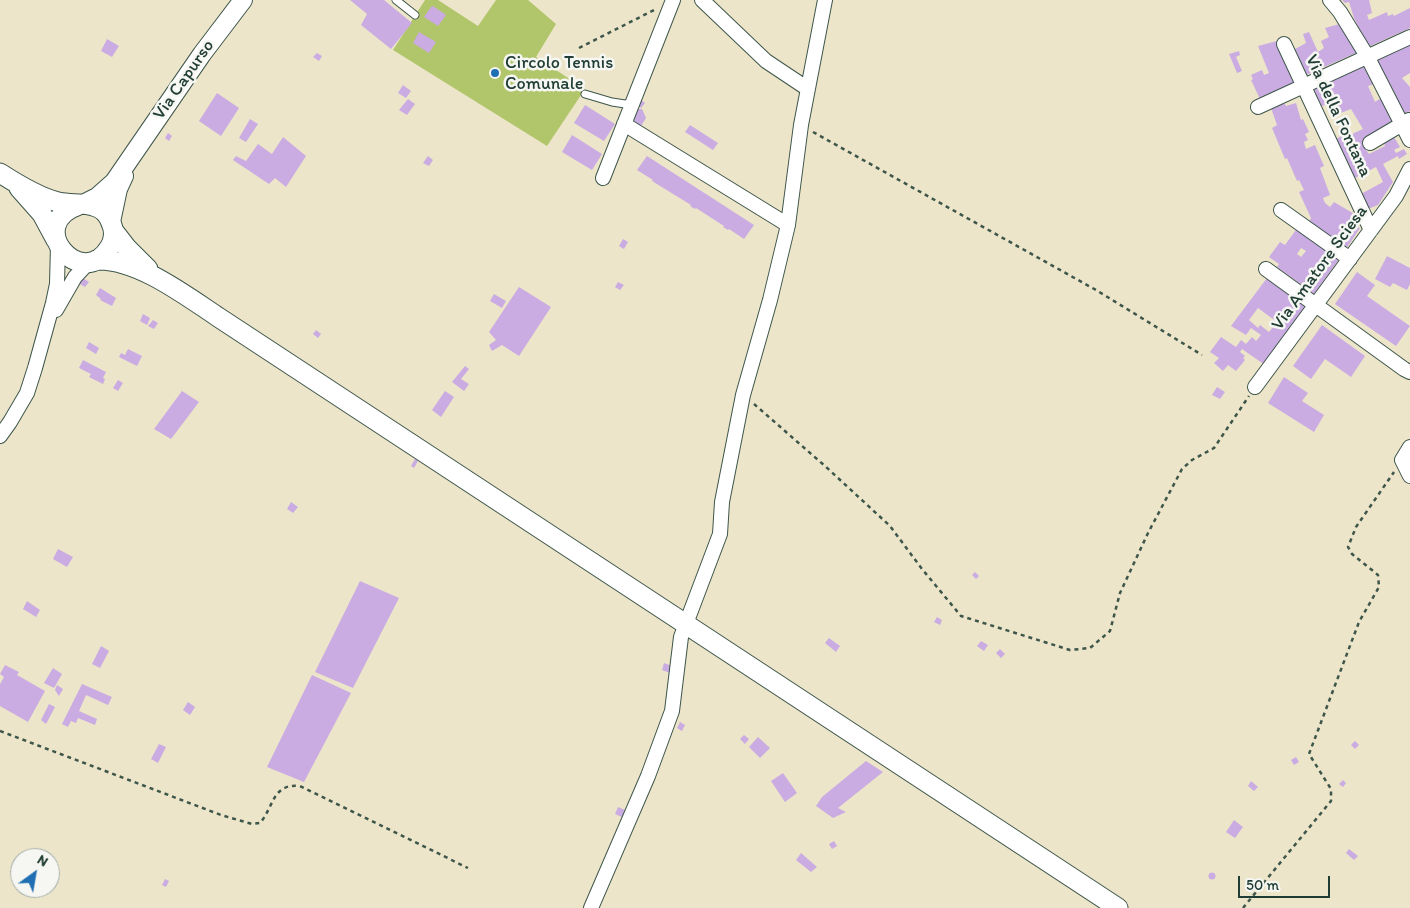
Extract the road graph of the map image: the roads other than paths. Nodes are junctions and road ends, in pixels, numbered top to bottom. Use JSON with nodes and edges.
{"nodes":[{"id":1,"x":244,"y":0,"type":"edge"},
{"id":2,"x":396,"y":0,"type":"edge"},
{"id":3,"x":672,"y":0,"type":"edge"},
{"id":4,"x":702,"y":0,"type":"edge"},
{"id":5,"x":825,"y":0,"type":"edge"},
{"id":6,"x":1330,"y":0,"type":"edge"},
{"id":7,"x":415,"y":15,"type":"dead end"},
{"id":8,"x":1410,"y":36,"type":"edge"},
{"id":9,"x":1284,"y":44,"type":"dead end"},
{"id":10,"x":1366,"y":56,"type":"junction"},
{"id":11,"x":1303,"y":86,"type":"junction"},
{"id":12,"x":808,"y":89,"type":"junction"},
{"id":13,"x":585,"y":94,"type":"dead end"},
{"id":14,"x":632,"y":105,"type":"junction"},
{"id":15,"x":1258,"y":107,"type":"dead end"},
{"id":16,"x":1406,"y":122,"type":"edge"},
{"id":17,"x":624,"y":124,"type":"junction"},
{"id":18,"x":1410,"y":140,"type":"edge"},
{"id":19,"x":1370,"y":143,"type":"dead end"},
{"id":20,"x":128,"y":164,"type":"junction"},
{"id":21,"x":1410,"y":169,"type":"edge"},
{"id":22,"x":6,"y":177,"type":"edge"},
{"id":23,"x":603,"y":178,"type":"dead end"},
{"id":24,"x":81,"y":205,"type":"junction"},
{"id":25,"x":1281,"y":210,"type":"dead end"},
{"id":26,"x":788,"y":225,"type":"junction"},
{"id":27,"x":112,"y":226,"type":"junction"},
{"id":28,"x":1371,"y":230,"type":"junction"},
{"id":29,"x":57,"y":243,"type":"junction"},
{"id":30,"x":1350,"y":258,"type":"junction"},
{"id":31,"x":92,"y":261,"type":"junction"},
{"id":32,"x":1266,"y":269,"type":"dead end"},
{"id":33,"x":160,"y":280,"type":"junction"},
{"id":34,"x":1316,"y":305,"type":"junction"},
{"id":35,"x":47,"y":326,"type":"junction"},
{"id":36,"x":1410,"y":372,"type":"edge"},
{"id":37,"x":1255,"y":387,"type":"road end"},
{"id":38,"x":0,"y":436,"type":"edge"},
{"id":39,"x":1410,"y":447,"type":"edge"},
{"id":40,"x":1410,"y":476,"type":"edge"},
{"id":41,"x":686,"y":624,"type":"junction"},
{"id":42,"x":591,"y":908,"type":"edge"},
{"id":43,"x":1118,"y":908,"type":"edge"}],
"edges":[{"from":1,"to":20,"type":"street","name":"Via Capurso"},
{"from":2,"to":7,"type":"lane"},
{"from":3,"to":14,"type":"street"},
{"from":4,"to":12,"type":"street"},
{"from":5,"to":12,"type":"street"},
{"from":6,"to":10,"type":"street"},
{"from":8,"to":10,"type":"street"},
{"from":9,"to":11,"type":"street","name":"Via della Fontana"},
{"from":10,"to":11,"type":"street"},
{"from":10,"to":16,"type":"street"},
{"from":11,"to":15,"type":"street"},
{"from":11,"to":28,"type":"street","name":"Via della Fontana"},
{"from":12,"to":26,"type":"street"},
{"from":13,"to":14,"type":"lane"},
{"from":14,"to":17,"type":"street"},
{"from":16,"to":18,"type":"street"},
{"from":16,"to":19,"type":"street"},
{"from":17,"to":23,"type":"street"},
{"from":17,"to":26,"type":"street"},
{"from":20,"to":24,"type":"street","name":"Via Capurso"},
{"from":20,"to":27,"type":"street","name":"Via Capurso"},
{"from":21,"to":28,"type":"street","name":"Via Amatore Sciesa"},
{"from":22,"to":24,"type":"main road"},
{"from":22,"to":29,"type":"main road"},
{"from":24,"to":27,"type":"main road"},
{"from":24,"to":29,"type":"main road"},
{"from":25,"to":30,"type":"street"},
{"from":26,"to":41,"type":"street"},
{"from":27,"to":31,"type":"main road"},
{"from":27,"to":33,"type":"main road"},
{"from":28,"to":30,"type":"street","name":"Via Amatore Sciesa"},
{"from":29,"to":31,"type":"main road"},
{"from":29,"to":35,"type":"street"},
{"from":30,"to":34,"type":"street","name":"Via Amatore Sciesa"},
{"from":31,"to":33,"type":"main road"},
{"from":31,"to":35,"type":"street"},
{"from":32,"to":34,"type":"street"},
{"from":33,"to":41,"type":"main road"},
{"from":34,"to":36,"type":"street"},
{"from":34,"to":37,"type":"street","name":"Via Amatore Sciesa"},
{"from":35,"to":38,"type":"street"},
{"from":39,"to":40,"type":"street"},
{"from":41,"to":42,"type":"street"},
{"from":41,"to":43,"type":"main road"}]}
